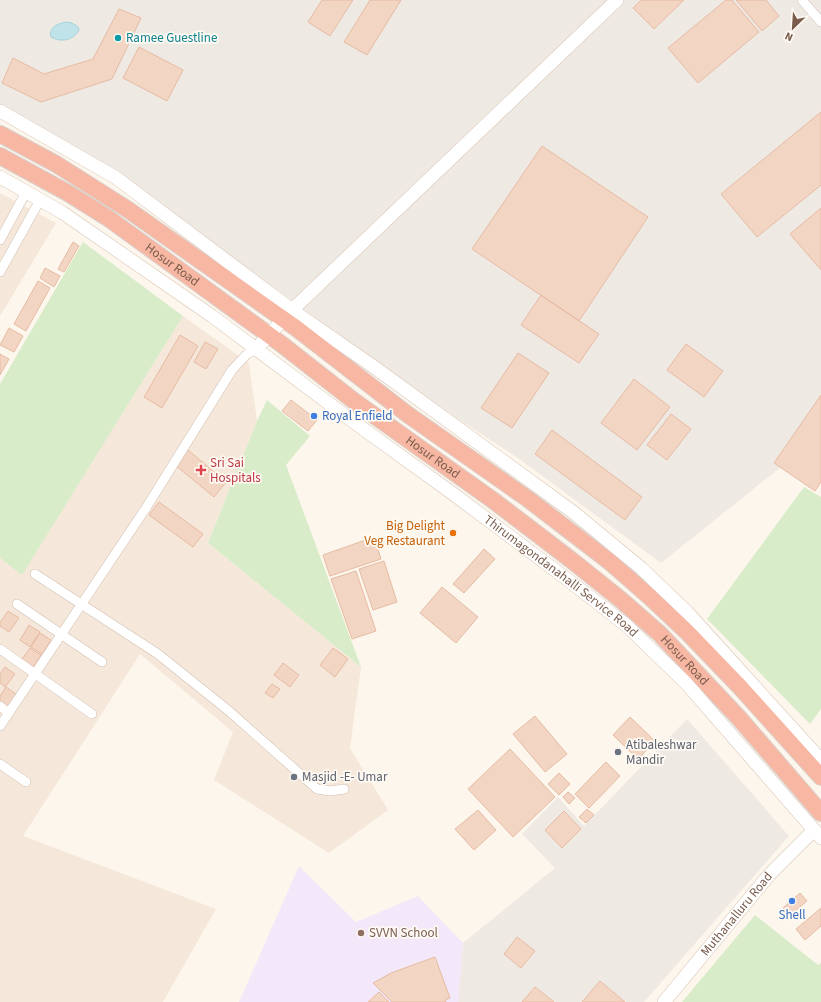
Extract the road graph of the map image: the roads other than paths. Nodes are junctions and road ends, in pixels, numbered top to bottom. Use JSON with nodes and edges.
{"nodes":[{"id":1,"x":617,"y":0,"type":"edge"},
{"id":2,"x":802,"y":0,"type":"edge"},
{"id":3,"x":821,"y":22,"type":"edge"},
{"id":4,"x":0,"y":112,"type":"edge"},
{"id":5,"x":0,"y":134,"type":"edge"},
{"id":6,"x":0,"y":156,"type":"edge"},
{"id":7,"x":0,"y":177,"type":"edge"},
{"id":8,"x":26,"y":192,"type":"junction"},
{"id":9,"x":40,"y":200,"type":"junction"},
{"id":10,"x":0,"y":240,"type":"edge"},
{"id":11,"x":0,"y":272,"type":"edge"},
{"id":12,"x":288,"y":315,"type":"junction"},
{"id":13,"x":269,"y":335,"type":"junction"},
{"id":14,"x":260,"y":352,"type":"junction"},
{"id":15,"x":35,"y":574,"type":"dead end"},
{"id":16,"x":17,"y":604,"type":"dead end"},
{"id":17,"x":81,"y":605,"type":"junction"},
{"id":18,"x":61,"y":634,"type":"junction"},
{"id":19,"x":0,"y":649,"type":"edge"},
{"id":20,"x":102,"y":662,"type":"dead end"},
{"id":21,"x":35,"y":674,"type":"junction"},
{"id":22,"x":0,"y":706,"type":"edge"},
{"id":23,"x":9,"y":713,"type":"junction"},
{"id":24,"x":92,"y":714,"type":"dead end"},
{"id":25,"x":0,"y":726,"type":"edge"},
{"id":26,"x":821,"y":760,"type":"edge"},
{"id":27,"x":0,"y":764,"type":"edge"},
{"id":28,"x":821,"y":777,"type":"edge"},
{"id":29,"x":26,"y":782,"type":"dead end"},
{"id":30,"x":344,"y":789,"type":"dead end"},
{"id":31,"x":821,"y":813,"type":"edge"},
{"id":32,"x":817,"y":834,"type":"edge"},
{"id":33,"x":664,"y":1002,"type":"edge"}],
"edges":[{"from":1,"to":12,"type":"street"},
{"from":2,"to":3,"type":"street"},
{"from":4,"to":12,"type":"street"},
{"from":5,"to":12,"type":"highway","name":"Hosur Road"},
{"from":6,"to":13,"type":"highway","name":"Hosur Road"},
{"from":7,"to":8,"type":"street","name":"Thirumagondanahalli Service Road"},
{"from":8,"to":9,"type":"street","name":"Thirumagondanahalli Service Road"},
{"from":8,"to":10,"type":"street"},
{"from":9,"to":11,"type":"street"},
{"from":9,"to":14,"type":"street","name":"Thirumagondanahalli Service Road"},
{"from":12,"to":13,"type":"street"},
{"from":12,"to":26,"type":"street"},
{"from":12,"to":28,"type":"highway","name":"Hosur Road"},
{"from":13,"to":14,"type":"street"},
{"from":13,"to":31,"type":"highway","name":"Hosur Road"},
{"from":14,"to":17,"type":"street"},
{"from":14,"to":32,"type":"street","name":"Thirumagondanahalli Service Road"},
{"from":15,"to":17,"type":"street"},
{"from":16,"to":18,"type":"street"},
{"from":17,"to":18,"type":"street"},
{"from":17,"to":30,"type":"street"},
{"from":18,"to":20,"type":"street"},
{"from":18,"to":21,"type":"street"},
{"from":19,"to":21,"type":"street"},
{"from":21,"to":23,"type":"street"},
{"from":21,"to":24,"type":"street"},
{"from":22,"to":23,"type":"street"},
{"from":23,"to":25,"type":"street"},
{"from":27,"to":29,"type":"street"},
{"from":32,"to":33,"type":"street","name":"Muthanalluru Road"}]}
